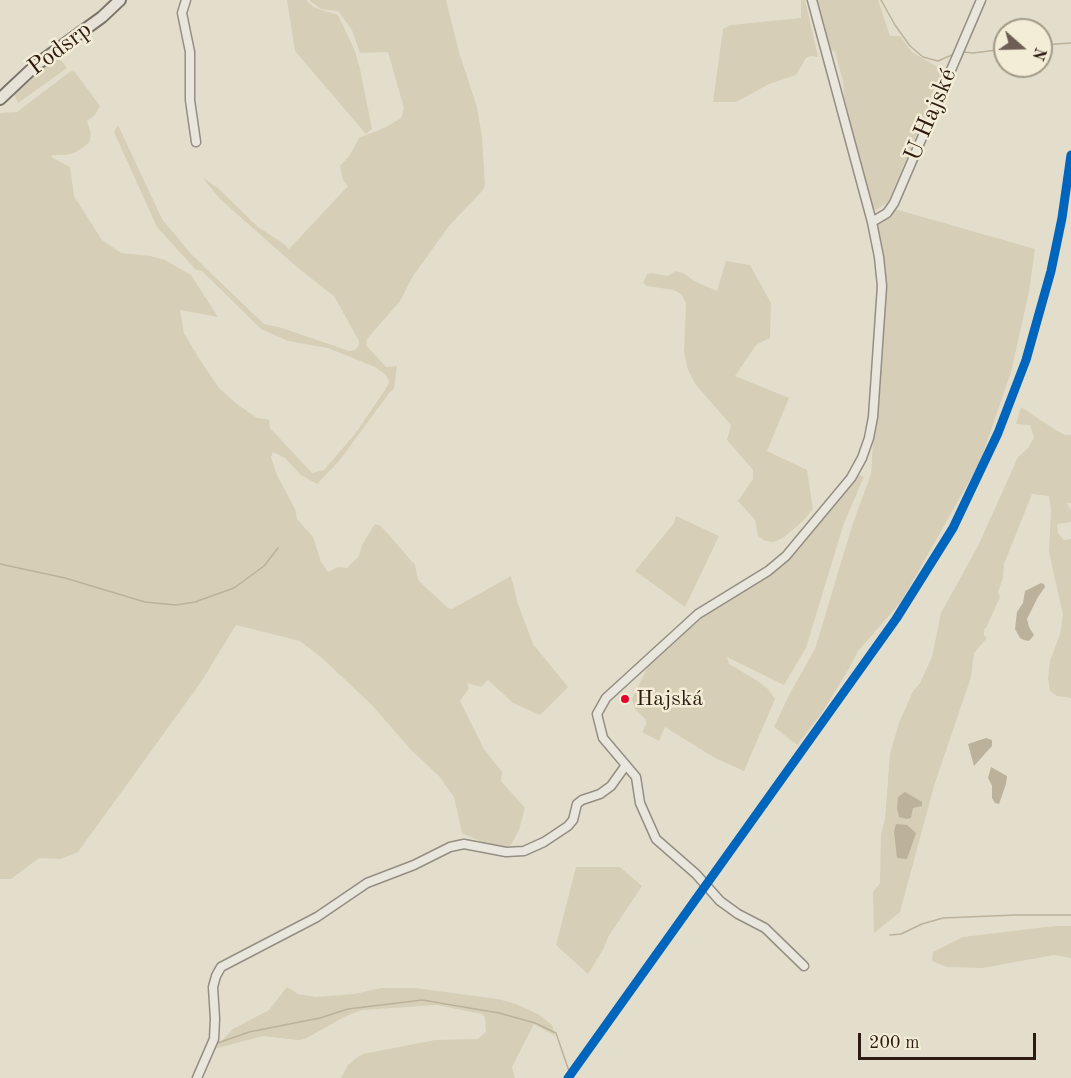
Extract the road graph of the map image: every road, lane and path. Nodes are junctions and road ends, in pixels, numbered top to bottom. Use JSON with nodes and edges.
{"nodes":[{"id":1,"x":120,"y":0,"type":"edge"},
{"id":2,"x":186,"y":0,"type":"edge"},
{"id":3,"x":812,"y":0,"type":"edge"},
{"id":4,"x":981,"y":0,"type":"edge"},
{"id":5,"x":0,"y":99,"type":"edge"},
{"id":6,"x":196,"y":142,"type":"dead end"},
{"id":7,"x":872,"y":222,"type":"junction"},
{"id":8,"x":626,"y":765,"type":"junction"},
{"id":9,"x":804,"y":966,"type":"dead end"},
{"id":10,"x":197,"y":1078,"type":"edge"}],
"edges":[{"from":1,"to":5,"type":"main road","name":"Podsrp"},
{"from":2,"to":6,"type":"street"},
{"from":3,"to":7,"type":"street"},
{"from":4,"to":7,"type":"street","name":"U Hajské"},
{"from":7,"to":8,"type":"street"},
{"from":8,"to":9,"type":"street"},
{"from":8,"to":10,"type":"street"}]}
